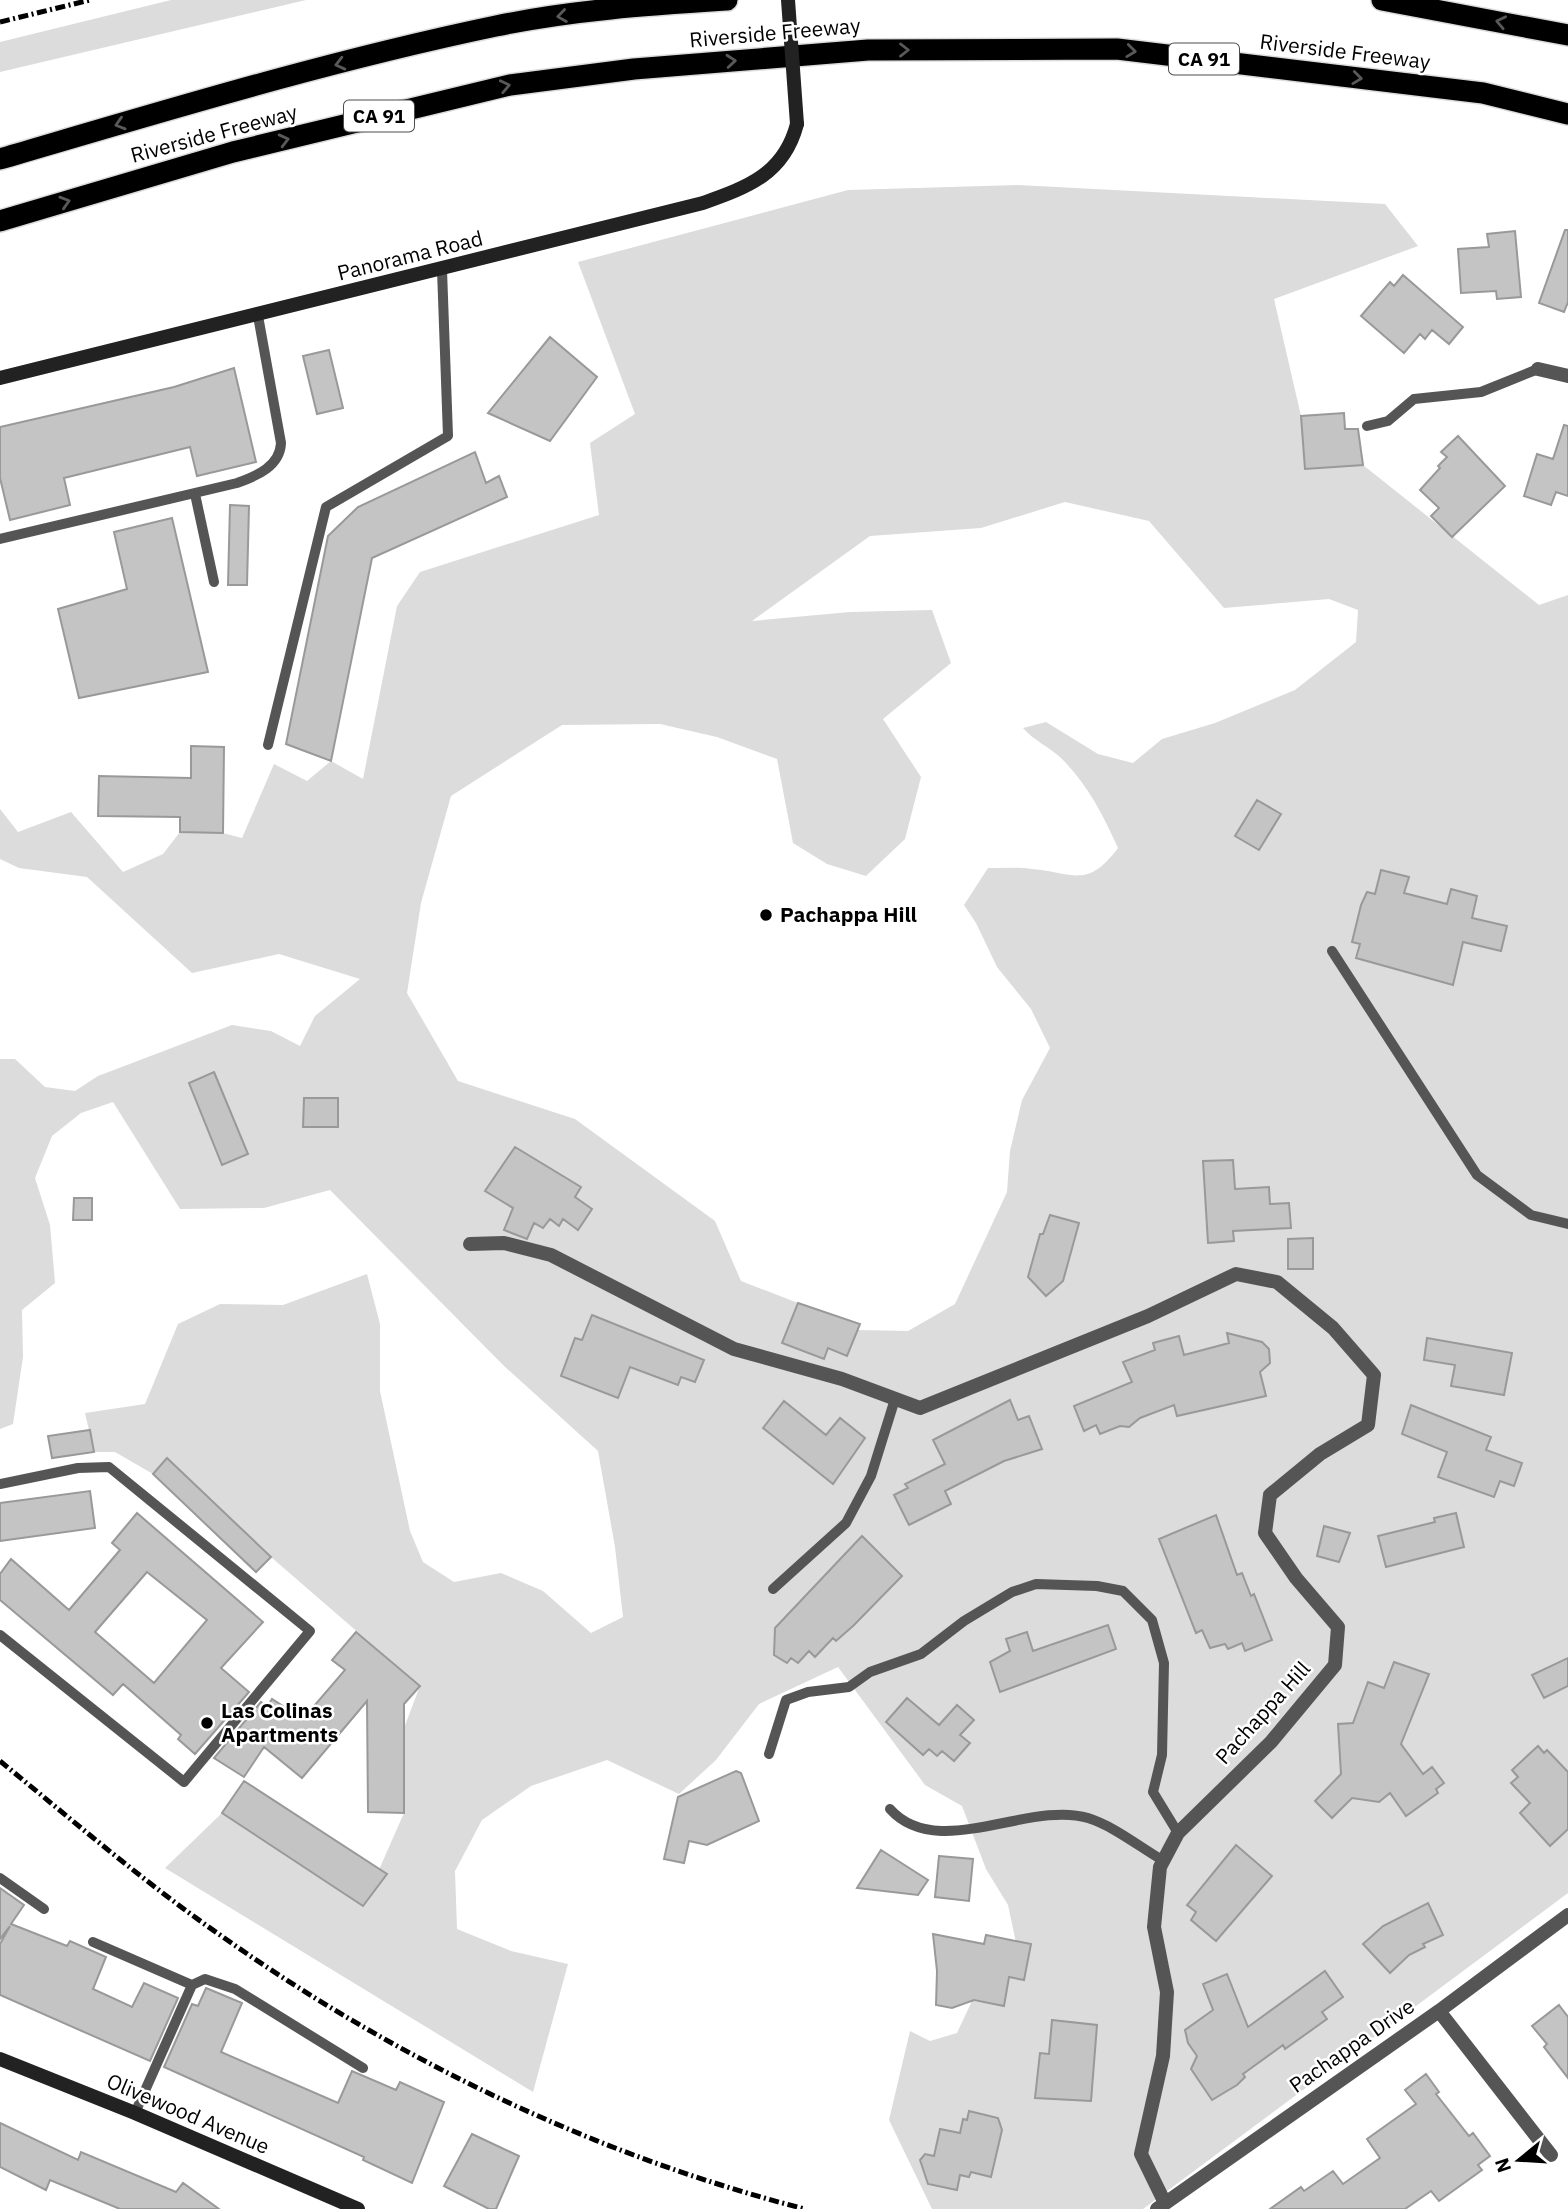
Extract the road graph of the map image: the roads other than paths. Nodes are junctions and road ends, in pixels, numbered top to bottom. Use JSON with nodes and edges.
{"nodes":[{"id":1,"x":727,"y":0,"type":"edge"},
{"id":2,"x":788,"y":0,"type":"edge"},
{"id":3,"x":1382,"y":0,"type":"edge"},
{"id":4,"x":1568,"y":35,"type":"edge"},
{"id":5,"x":1568,"y":114,"type":"edge"},
{"id":6,"x":0,"y":159,"type":"edge"},
{"id":7,"x":0,"y":221,"type":"edge"},
{"id":8,"x":442,"y":270,"type":"junction"},
{"id":9,"x":258,"y":316,"type":"junction"},
{"id":10,"x":1538,"y":369,"type":"joint"},
{"id":11,"x":1568,"y":376,"type":"edge"},
{"id":12,"x":0,"y":378,"type":"edge"},
{"id":13,"x":1367,"y":426,"type":"dead end"},
{"id":14,"x":195,"y":494,"type":"junction"},
{"id":15,"x":0,"y":540,"type":"edge"},
{"id":16,"x":214,"y":582,"type":"dead end"},
{"id":17,"x":268,"y":745,"type":"dead end"},
{"id":18,"x":1332,"y":951,"type":"dead end"},
{"id":19,"x":1568,"y":1224,"type":"edge"},
{"id":20,"x":470,"y":1244,"type":"dead end"},
{"id":21,"x":895,"y":1399,"type":"junction"},
{"id":22,"x":0,"y":1483,"type":"edge"},
{"id":23,"x":773,"y":1589,"type":"dead end"},
{"id":24,"x":0,"y":1635,"type":"edge"},
{"id":25,"x":769,"y":1754,"type":"dead end"},
{"id":26,"x":890,"y":1809,"type":"dead end"},
{"id":27,"x":1178,"y":1833,"type":"junction"},
{"id":28,"x":1164,"y":1861,"type":"junction"},
{"id":29,"x":0,"y":1878,"type":"edge"},
{"id":30,"x":44,"y":1909,"type":"dead end"},
{"id":31,"x":1568,"y":1915,"type":"edge"},
{"id":32,"x":93,"y":1942,"type":"dead end"},
{"id":33,"x":192,"y":1985,"type":"junction"},
{"id":34,"x":1439,"y":2011,"type":"junction"},
{"id":35,"x":0,"y":2059,"type":"edge"},
{"id":36,"x":363,"y":2068,"type":"dead end"},
{"id":37,"x":135,"y":2113,"type":"junction"},
{"id":38,"x":1551,"y":2155,"type":"dead end"},
{"id":39,"x":1161,"y":2206,"type":"edge"},
{"id":40,"x":359,"y":2209,"type":"edge"}],
"edges":[{"from":1,"to":6,"type":"highway","name":"Riverside Freeway","one_way":true},
{"from":2,"to":8,"type":"street","name":"Panorama Road","bridge":true},
{"from":4,"to":3,"type":"highway","one_way":true},
{"from":7,"to":5,"type":"highway","name":"Riverside Freeway","number":"CA 91","one_way":true},
{"from":8,"to":9,"type":"street","name":"Panorama Road"},
{"from":8,"to":17,"type":"lane"},
{"from":9,"to":12,"type":"street","name":"Panorama Road"},
{"from":9,"to":14,"type":"lane"},
{"from":10,"to":11,"type":"street"},
{"from":10,"to":13,"type":"lane"},
{"from":14,"to":15,"type":"lane"},
{"from":14,"to":16,"type":"lane"},
{"from":18,"to":19,"type":"lane"},
{"from":20,"to":21,"type":"street","name":"Pachappa Hill"},
{"from":21,"to":23,"type":"lane"},
{"from":21,"to":27,"type":"street","name":"Pachappa Hill"},
{"from":22,"to":24,"type":"lane"},
{"from":25,"to":27,"type":"lane"},
{"from":26,"to":28,"type":"lane"},
{"from":27,"to":28,"type":"street","name":"Pachappa Hill"},
{"from":28,"to":39,"type":"street","name":"Pachappa Hill"},
{"from":29,"to":30,"type":"lane"},
{"from":31,"to":34,"type":"street","name":"Pachappa Drive"},
{"from":32,"to":33,"type":"lane"},
{"from":33,"to":36,"type":"lane"},
{"from":33,"to":37,"type":"lane"},
{"from":34,"to":38,"type":"street"},
{"from":34,"to":39,"type":"street","name":"Pachappa Drive"},
{"from":35,"to":37,"type":"street","name":"Olivewood Avenue"},
{"from":37,"to":40,"type":"street","name":"Olivewood Avenue"}]}
